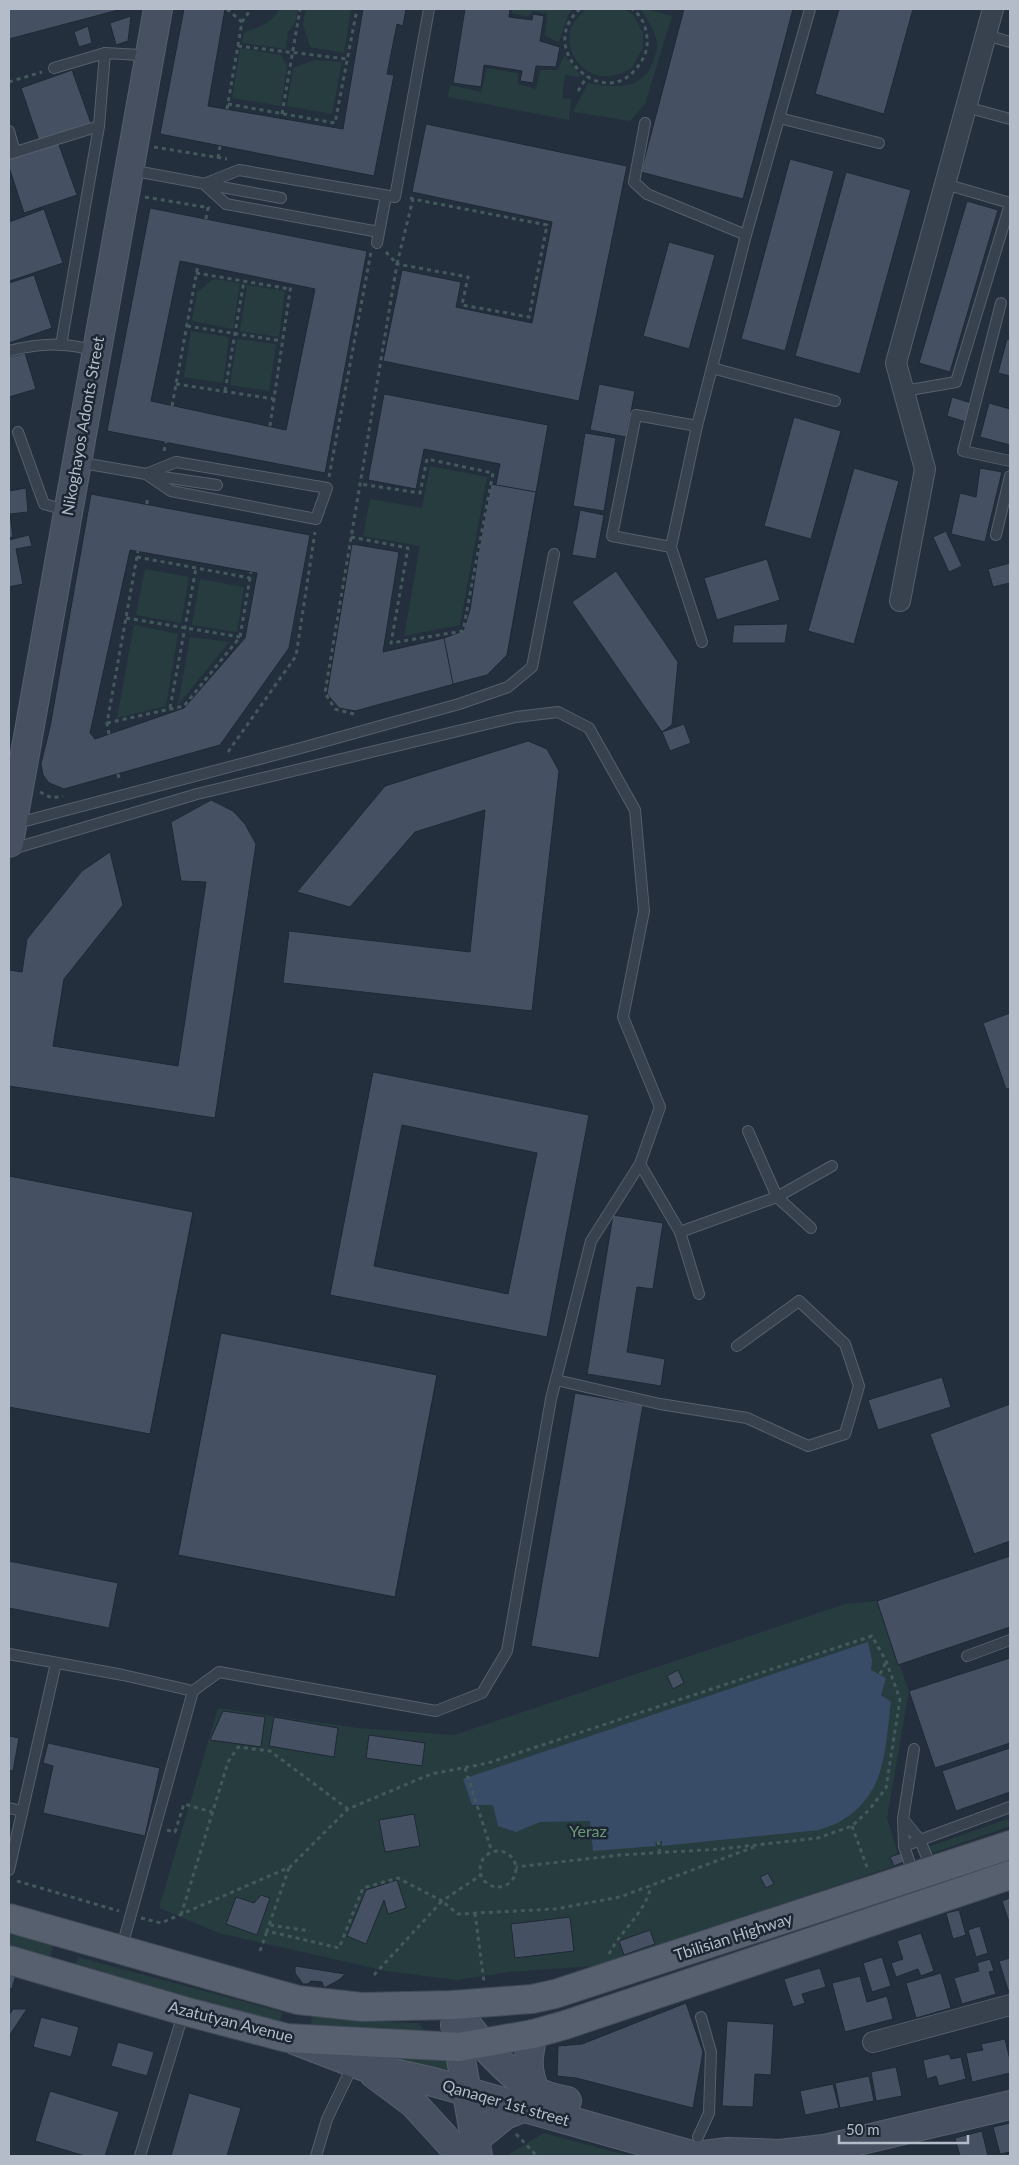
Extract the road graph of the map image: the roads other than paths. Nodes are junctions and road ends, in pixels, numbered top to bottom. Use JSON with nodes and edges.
{"nodes":[{"id":1,"x":149,"y":9,"type":"edge"},
{"id":2,"x":158,"y":9,"type":"edge"},
{"id":3,"x":429,"y":9,"type":"edge"},
{"id":4,"x":810,"y":9,"type":"edge"},
{"id":5,"x":993,"y":9,"type":"edge"},
{"id":6,"x":986,"y":35,"type":"junction"},
{"id":7,"x":1010,"y":42,"type":"edge"},
{"id":8,"x":105,"y":53,"type":"junction"},
{"id":9,"x":140,"y":55,"type":"junction"},
{"id":10,"x":54,"y":68,"type":"road end"},
{"id":11,"x":966,"y":107,"type":"junction"},
{"id":12,"x":780,"y":118,"type":"junction"},
{"id":13,"x":1010,"y":119,"type":"edge"},
{"id":14,"x":645,"y":123,"type":"dead end"},
{"id":15,"x":99,"y":126,"type":"junction"},
{"id":16,"x":9,"y":131,"type":"edge"},
{"id":17,"x":879,"y":143,"type":"dead end"},
{"id":18,"x":12,"y":153,"type":"edge"},
{"id":19,"x":124,"y":169,"type":"junction"},
{"id":20,"x":204,"y":184,"type":"junction"},
{"id":21,"x":945,"y":184,"type":"junction"},
{"id":22,"x":386,"y":196,"type":"junction"},
{"id":23,"x":281,"y":198,"type":"dead end"},
{"id":24,"x":1010,"y":208,"type":"edge"},
{"id":25,"x":379,"y":232,"type":"junction"},
{"id":26,"x":746,"y":235,"type":"junction"},
{"id":27,"x":374,"y":246,"type":"road end"},
{"id":28,"x":1001,"y":303,"type":"dead end"},
{"id":29,"x":81,"y":348,"type":"junction"},
{"id":30,"x":9,"y":351,"type":"edge"},
{"id":31,"x":712,"y":368,"type":"junction"},
{"id":32,"x":904,"y":391,"type":"junction"},
{"id":33,"x":835,"y":401,"type":"dead end"},
{"id":34,"x":697,"y":426,"type":"junction"},
{"id":35,"x":18,"y":432,"type":"dead end"},
{"id":36,"x":1010,"y":460,"type":"edge"},
{"id":37,"x":71,"y":461,"type":"junction"},
{"id":38,"x":146,"y":474,"type":"junction"},
{"id":39,"x":1010,"y":476,"type":"edge"},
{"id":40,"x":217,"y":486,"type":"dead end"},
{"id":41,"x":58,"y":508,"type":"junction"},
{"id":42,"x":996,"y":535,"type":"dead end"},
{"id":43,"x":671,"y":547,"type":"junction"},
{"id":44,"x":554,"y":554,"type":"dead end"},
{"id":45,"x":900,"y":601,"type":"dead end"},
{"id":46,"x":702,"y":642,"type":"dead end"},
{"id":47,"x":9,"y":777,"type":"edge"},
{"id":48,"x":10,"y":836,"type":"edge"},
{"id":49,"x":748,"y":1131,"type":"dead end"},
{"id":50,"x":640,"y":1164,"type":"junction"},
{"id":51,"x":832,"y":1166,"type":"dead end"},
{"id":52,"x":777,"y":1197,"type":"junction"},
{"id":53,"x":811,"y":1228,"type":"dead end"},
{"id":54,"x":680,"y":1232,"type":"junction"},
{"id":55,"x":699,"y":1294,"type":"dead end"},
{"id":56,"x":737,"y":1346,"type":"dead end"},
{"id":57,"x":556,"y":1380,"type":"junction"},
{"id":58,"x":1010,"y":1640,"type":"edge"},
{"id":59,"x":9,"y":1654,"type":"edge"},
{"id":60,"x":967,"y":1656,"type":"dead end"},
{"id":61,"x":56,"y":1663,"type":"junction"},
{"id":62,"x":193,"y":1691,"type":"junction"},
{"id":63,"x":914,"y":1749,"type":"dead end"},
{"id":64,"x":1010,"y":1807,"type":"edge"},
{"id":65,"x":9,"y":1808,"type":"edge"},
{"id":66,"x":22,"y":1812,"type":"junction"},
{"id":67,"x":903,"y":1819,"type":"junction"},
{"id":68,"x":920,"y":1840,"type":"junction"},
{"id":69,"x":1010,"y":1845,"type":"edge"},
{"id":70,"x":904,"y":1846,"type":"junction"},
{"id":71,"x":9,"y":1870,"type":"edge"},
{"id":72,"x":923,"y":1874,"type":"junction"},
{"id":73,"x":1010,"y":1875,"type":"edge"},
{"id":74,"x":9,"y":1918,"type":"edge"},
{"id":75,"x":72,"y":1937,"type":"junction"},
{"id":76,"x":121,"y":1951,"type":"junction"},
{"id":77,"x":9,"y":1960,"type":"edge"},
{"id":78,"x":61,"y":1976,"type":"junction"},
{"id":79,"x":298,"y":2000,"type":"junction"},
{"id":80,"x":452,"y":2005,"type":"junction"},
{"id":81,"x":1010,"y":2005,"type":"edge"},
{"id":82,"x":184,"y":2011,"type":"junction"},
{"id":83,"x":701,"y":2017,"type":"dead end"},
{"id":84,"x":534,"y":2034,"type":"junction"},
{"id":85,"x":287,"y":2038,"type":"junction"},
{"id":86,"x":873,"y":2042,"type":"dead end"},
{"id":87,"x":470,"y":2045,"type":"junction"},
{"id":88,"x":358,"y":2065,"type":"junction"},
{"id":89,"x":513,"y":2073,"type":"junction"},
{"id":90,"x":466,"y":2092,"type":"junction"},
{"id":91,"x":499,"y":2101,"type":"junction"},
{"id":92,"x":1010,"y":2105,"type":"edge"},
{"id":93,"x":524,"y":2109,"type":"junction"},
{"id":94,"x":698,"y":2137,"type":"junction"},
{"id":95,"x":473,"y":2148,"type":"edge"},
{"id":96,"x":737,"y":2154,"type":"edge"},
{"id":97,"x":780,"y":2155,"type":"edge"},
{"id":98,"x":140,"y":2156,"type":"edge"},
{"id":99,"x":316,"y":2156,"type":"edge"}],
"edges":[{"from":1,"to":9,"type":"street","name":"Nikoghayos Adonts Street"},
{"from":2,"to":19,"type":"street","name":"Nikoghayos Adonts Street"},
{"from":3,"to":22,"type":"lane"},
{"from":4,"to":12,"type":"lane"},
{"from":5,"to":6,"type":"street"},
{"from":6,"to":7,"type":"lane"},
{"from":6,"to":11,"type":"street"},
{"from":8,"to":9,"type":"lane"},
{"from":8,"to":10,"type":"lane"},
{"from":8,"to":15,"type":"lane"},
{"from":9,"to":19,"type":"street","name":"Nikoghayos Adonts Street"},
{"from":11,"to":13,"type":"lane"},
{"from":11,"to":21,"type":"street"},
{"from":12,"to":17,"type":"lane"},
{"from":12,"to":26,"type":"lane"},
{"from":14,"to":26,"type":"lane"},
{"from":15,"to":18,"type":"lane"},
{"from":15,"to":29,"type":"lane"},
{"from":16,"to":18,"type":"lane"},
{"from":19,"to":20,"type":"lane"},
{"from":19,"to":29,"type":"street","name":"Nikoghayos Adonts Street"},
{"from":20,"to":22,"type":"lane"},
{"from":20,"to":23,"type":"lane"},
{"from":20,"to":25,"type":"lane"},
{"from":21,"to":24,"type":"lane"},
{"from":21,"to":32,"type":"street"},
{"from":22,"to":25,"type":"lane"},
{"from":24,"to":32,"type":"lane"},
{"from":25,"to":27,"type":"lane"},
{"from":26,"to":31,"type":"lane"},
{"from":28,"to":36,"type":"lane"},
{"from":29,"to":30,"type":"lane"},
{"from":29,"to":37,"type":"street","name":"Nikoghayos Adonts Street"},
{"from":31,"to":33,"type":"lane"},
{"from":31,"to":34,"type":"lane"},
{"from":32,"to":45,"type":"street"},
{"from":34,"to":43,"type":"lane"},
{"from":34,"to":43,"type":"lane"},
{"from":35,"to":41,"type":"lane"},
{"from":37,"to":38,"type":"lane"},
{"from":37,"to":41,"type":"street","name":"Nikoghayos Adonts Street"},
{"from":37,"to":48,"type":"street","name":"Nikoghayos Adonts Street"},
{"from":38,"to":38,"type":"lane"},
{"from":38,"to":40,"type":"lane"},
{"from":39,"to":42,"type":"lane"},
{"from":41,"to":47,"type":"street","name":"Nikoghayos Adonts Street"},
{"from":43,"to":46,"type":"lane"},
{"from":44,"to":48,"type":"lane"},
{"from":48,"to":50,"type":"lane"},
{"from":49,"to":52,"type":"lane"},
{"from":50,"to":54,"type":"lane"},
{"from":50,"to":57,"type":"lane"},
{"from":51,"to":52,"type":"lane"},
{"from":52,"to":53,"type":"lane"},
{"from":52,"to":54,"type":"lane"},
{"from":54,"to":55,"type":"lane"},
{"from":56,"to":57,"type":"lane"},
{"from":57,"to":62,"type":"lane"},
{"from":58,"to":60,"type":"lane"},
{"from":59,"to":61,"type":"lane"},
{"from":61,"to":62,"type":"lane"},
{"from":61,"to":66,"type":"lane"},
{"from":62,"to":76,"type":"lane"},
{"from":63,"to":67,"type":"lane"},
{"from":64,"to":68,"type":"lane"},
{"from":65,"to":66,"type":"lane"},
{"from":66,"to":71,"type":"lane"},
{"from":67,"to":68,"type":"lane"},
{"from":67,"to":70,"type":"lane"},
{"from":68,"to":70,"type":"lane"},
{"from":68,"to":72,"type":"lane"},
{"from":69,"to":72,"type":"main road","name":"Tbilisian Highway"},
{"from":70,"to":72,"type":"lane"},
{"from":72,"to":80,"type":"main road","name":"Tbilisian Highway"},
{"from":73,"to":84,"type":"main road","name":"Tbilisian Highway"},
{"from":74,"to":75,"type":"main road"},
{"from":75,"to":76,"type":"main road"},
{"from":75,"to":78,"type":"main road"},
{"from":76,"to":79,"type":"main road"},
{"from":77,"to":78,"type":"main road","name":"Azatutyan Avenue"},
{"from":78,"to":82,"type":"main road","name":"Azatutyan Avenue"},
{"from":79,"to":80,"type":"main road"},
{"from":79,"to":85,"type":"main road"},
{"from":80,"to":87,"type":"street"},
{"from":81,"to":86,"type":"street"},
{"from":82,"to":85,"type":"main road","name":"Azatutyan Avenue"},
{"from":82,"to":98,"type":"lane"},
{"from":83,"to":94,"type":"lane"},
{"from":84,"to":87,"type":"main road","name":"Tbilisian Highway"},
{"from":84,"to":89,"type":"street"},
{"from":84,"to":93,"type":"street","name":"Qanaqer 1st street"},
{"from":85,"to":87,"type":"main road","name":"Azatutyan Avenue"},
{"from":85,"to":88,"type":"street","name":"Qanaqer 1st street"},
{"from":87,"to":89,"type":"street","name":"Qanaqer 1st street"},
{"from":87,"to":90,"type":"street"},
{"from":88,"to":90,"type":"street","name":"Qanaqer 1st street"},
{"from":88,"to":95,"type":"street"},
{"from":88,"to":99,"type":"lane"},
{"from":89,"to":91,"type":"street"},
{"from":89,"to":93,"type":"street","name":"Qanaqer 1st street"},
{"from":90,"to":91,"type":"street","name":"Qanaqer 1st street"},
{"from":90,"to":95,"type":"street"},
{"from":91,"to":93,"type":"street","name":"Qanaqer 1st street"},
{"from":91,"to":95,"type":"street"},
{"from":92,"to":97,"type":"street","name":"Qanaqer 1st street"},
{"from":93,"to":94,"type":"street","name":"Qanaqer 1st street"},
{"from":93,"to":95,"type":"street"},
{"from":93,"to":96,"type":"street","name":"Qanaqer 1st street"},
{"from":94,"to":96,"type":"street","name":"Qanaqer 1st street"},
{"from":96,"to":97,"type":"street","name":"Qanaqer 1st street"}]}
